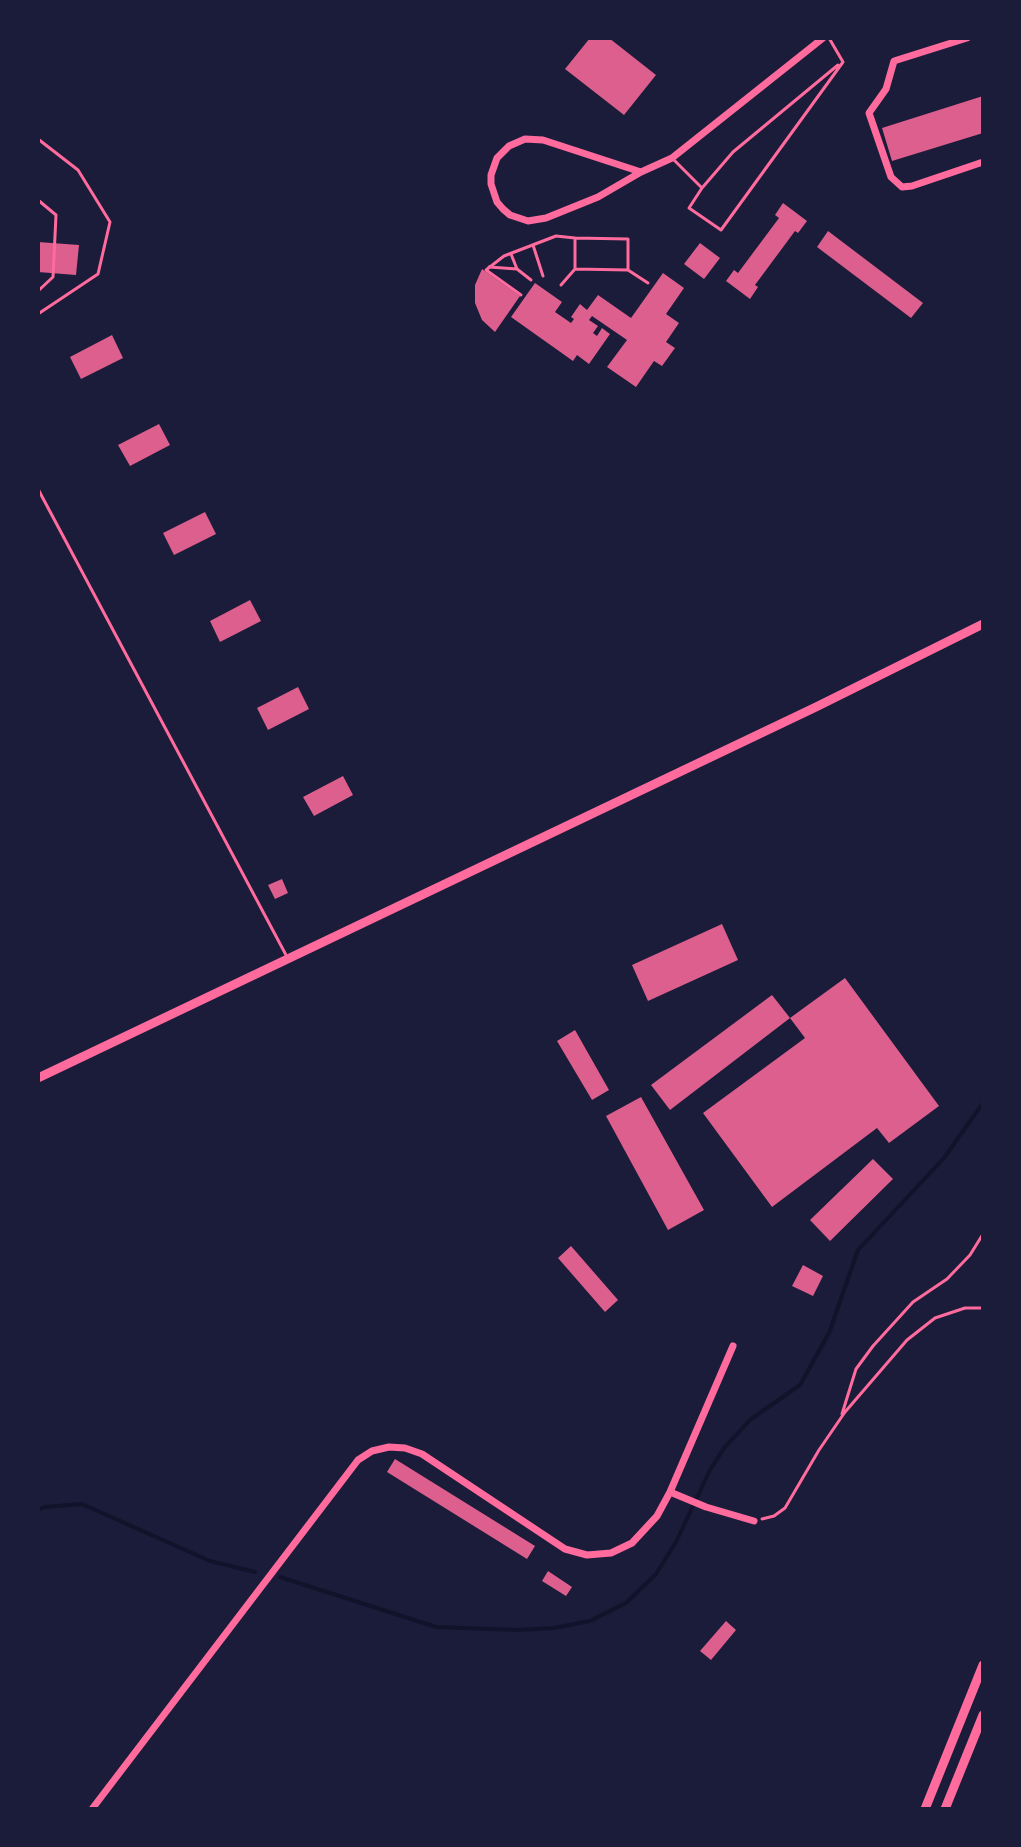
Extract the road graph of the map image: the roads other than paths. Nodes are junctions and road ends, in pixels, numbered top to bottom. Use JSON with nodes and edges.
{"nodes":[{"id":1,"x":823,"y":38,"type":"edge"},
{"id":2,"x":829,"y":38,"type":"edge"},
{"id":3,"x":967,"y":38,"type":"edge"},
{"id":4,"x":843,"y":62,"type":"junction"},
{"id":5,"x":38,"y":139,"type":"edge"},
{"id":6,"x":672,"y":158,"type":"junction"},
{"id":7,"x":983,"y":162,"type":"edge"},
{"id":8,"x":641,"y":172,"type":"junction"},
{"id":9,"x":702,"y":188,"type":"junction"},
{"id":10,"x":38,"y":200,"type":"edge"},
{"id":11,"x":38,"y":291,"type":"edge"},
{"id":12,"x":38,"y":314,"type":"edge"},
{"id":13,"x":38,"y":489,"type":"edge"},
{"id":14,"x":983,"y":624,"type":"edge"},
{"id":15,"x":287,"y":959,"type":"junction"},
{"id":16,"x":38,"y":1078,"type":"edge"},
{"id":17,"x":733,"y":1346,"type":"dead end"},
{"id":18,"x":670,"y":1492,"type":"junction"},
{"id":19,"x":754,"y":1521,"type":"road end"},
{"id":20,"x":983,"y":1665,"type":"edge"},
{"id":21,"x":983,"y":1715,"type":"edge"},
{"id":22,"x":92,"y":1809,"type":"edge"},
{"id":23,"x":925,"y":1809,"type":"edge"},
{"id":24,"x":945,"y":1809,"type":"edge"}],
"edges":[{"from":1,"to":6,"type":"street"},
{"from":2,"to":4,"type":"lane"},
{"from":3,"to":7,"type":"street"},
{"from":4,"to":9,"type":"lane"},
{"from":4,"to":9,"type":"lane"},
{"from":5,"to":12,"type":"lane"},
{"from":6,"to":8,"type":"street"},
{"from":6,"to":9,"type":"lane"},
{"from":8,"to":8,"type":"street"},
{"from":10,"to":11,"type":"lane"},
{"from":13,"to":15,"type":"lane"},
{"from":14,"to":15,"type":"street"},
{"from":15,"to":16,"type":"street"},
{"from":17,"to":18,"type":"street"},
{"from":18,"to":19,"type":"street"},
{"from":18,"to":22,"type":"street"},
{"from":20,"to":23,"type":"street"},
{"from":21,"to":24,"type":"street"}]}
